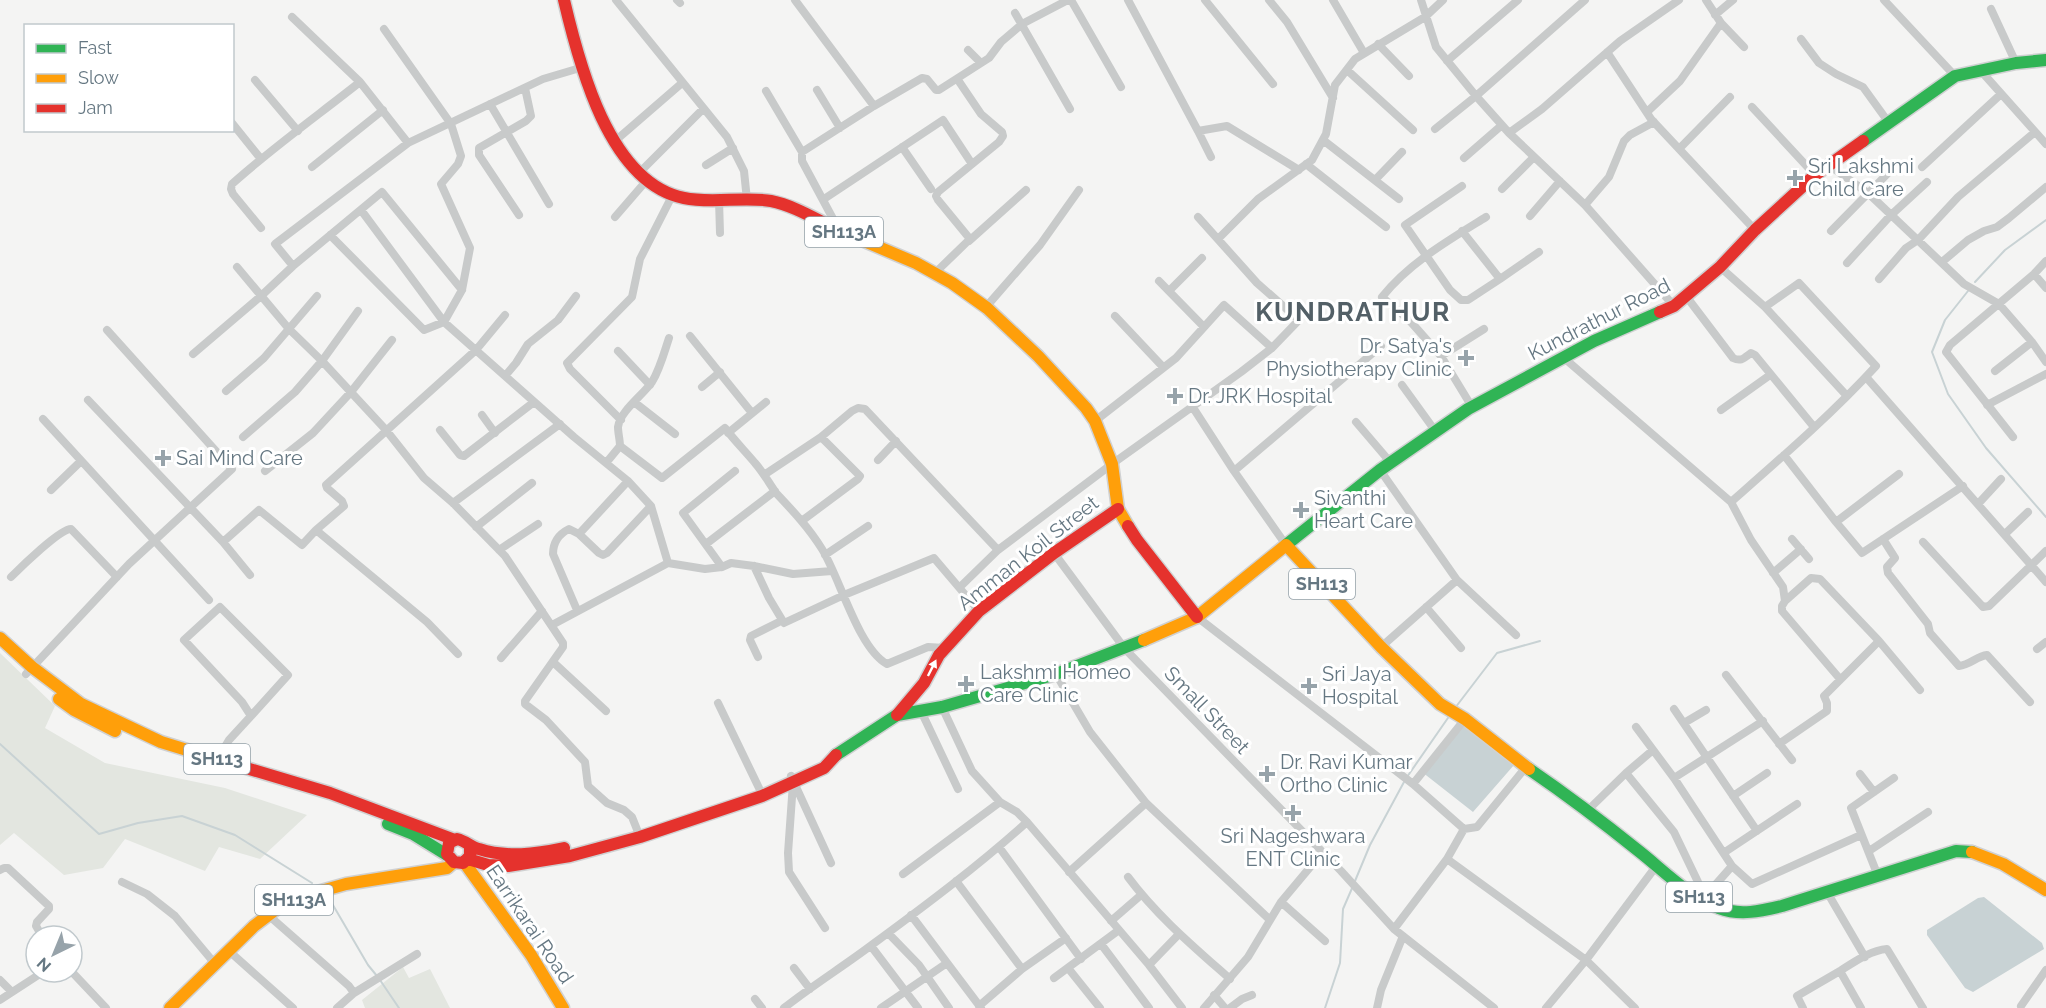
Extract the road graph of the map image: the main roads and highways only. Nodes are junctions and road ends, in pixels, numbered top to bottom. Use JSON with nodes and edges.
{"nodes":[{"id":1,"x":564,"y":0,"type":"edge"},
{"id":2,"x":2046,"y":60,"type":"edge"},
{"id":3,"x":1118,"y":509,"type":"junction"},
{"id":4,"x":1286,"y":545,"type":"junction"},
{"id":5,"x":1197,"y":617,"type":"junction"},
{"id":6,"x":0,"y":638,"type":"edge"},
{"id":7,"x":0,"y":650,"type":"edge"},
{"id":8,"x":29,"y":671,"type":"junction"},
{"id":9,"x":897,"y":715,"type":"junction"},
{"id":10,"x":215,"y":763,"type":"junction"},
{"id":11,"x":792,"y":780,"type":"junction"},
{"id":12,"x":638,"y":833,"type":"junction"},
{"id":13,"x":461,"y":857,"type":"junction"},
{"id":14,"x":2046,"y":890,"type":"edge"},
{"id":15,"x":170,"y":1008,"type":"edge"},
{"id":16,"x":563,"y":1008,"type":"edge"}],
"edges":[{"from":1,"to":3,"type":"main road","number":"SH113A"},
{"from":2,"to":4,"type":"main road","name":"Kundrathur Road"},
{"from":3,"to":5,"type":"main road","number":"SH113A"},
{"from":9,"to":3,"type":"main road","name":"Amman Koil Street","one_way":true},
{"from":4,"to":5,"type":"main road","number":"SH113"},
{"from":4,"to":14,"type":"main road","number":"SH113"},
{"from":5,"to":9,"type":"main road","number":"SH113"},
{"from":6,"to":8,"type":"main road","number":"SH113"},
{"from":7,"to":8,"type":"main road","number":"SH113"},
{"from":8,"to":10,"type":"main road","number":"SH113"},
{"from":9,"to":11,"type":"main road","number":"SH113"},
{"from":10,"to":13,"type":"main road","number":"SH113"},
{"from":10,"to":13,"type":"main road","number":"SH113"},
{"from":11,"to":12,"type":"main road","number":"SH113"},
{"from":11,"to":12,"type":"main road","number":"SH113"},
{"from":12,"to":13,"type":"main road","number":"SH113"},
{"from":13,"to":15,"type":"main road","number":"SH113A"},
{"from":13,"to":16,"type":"main road","name":"Earrikarai Road"}]}
